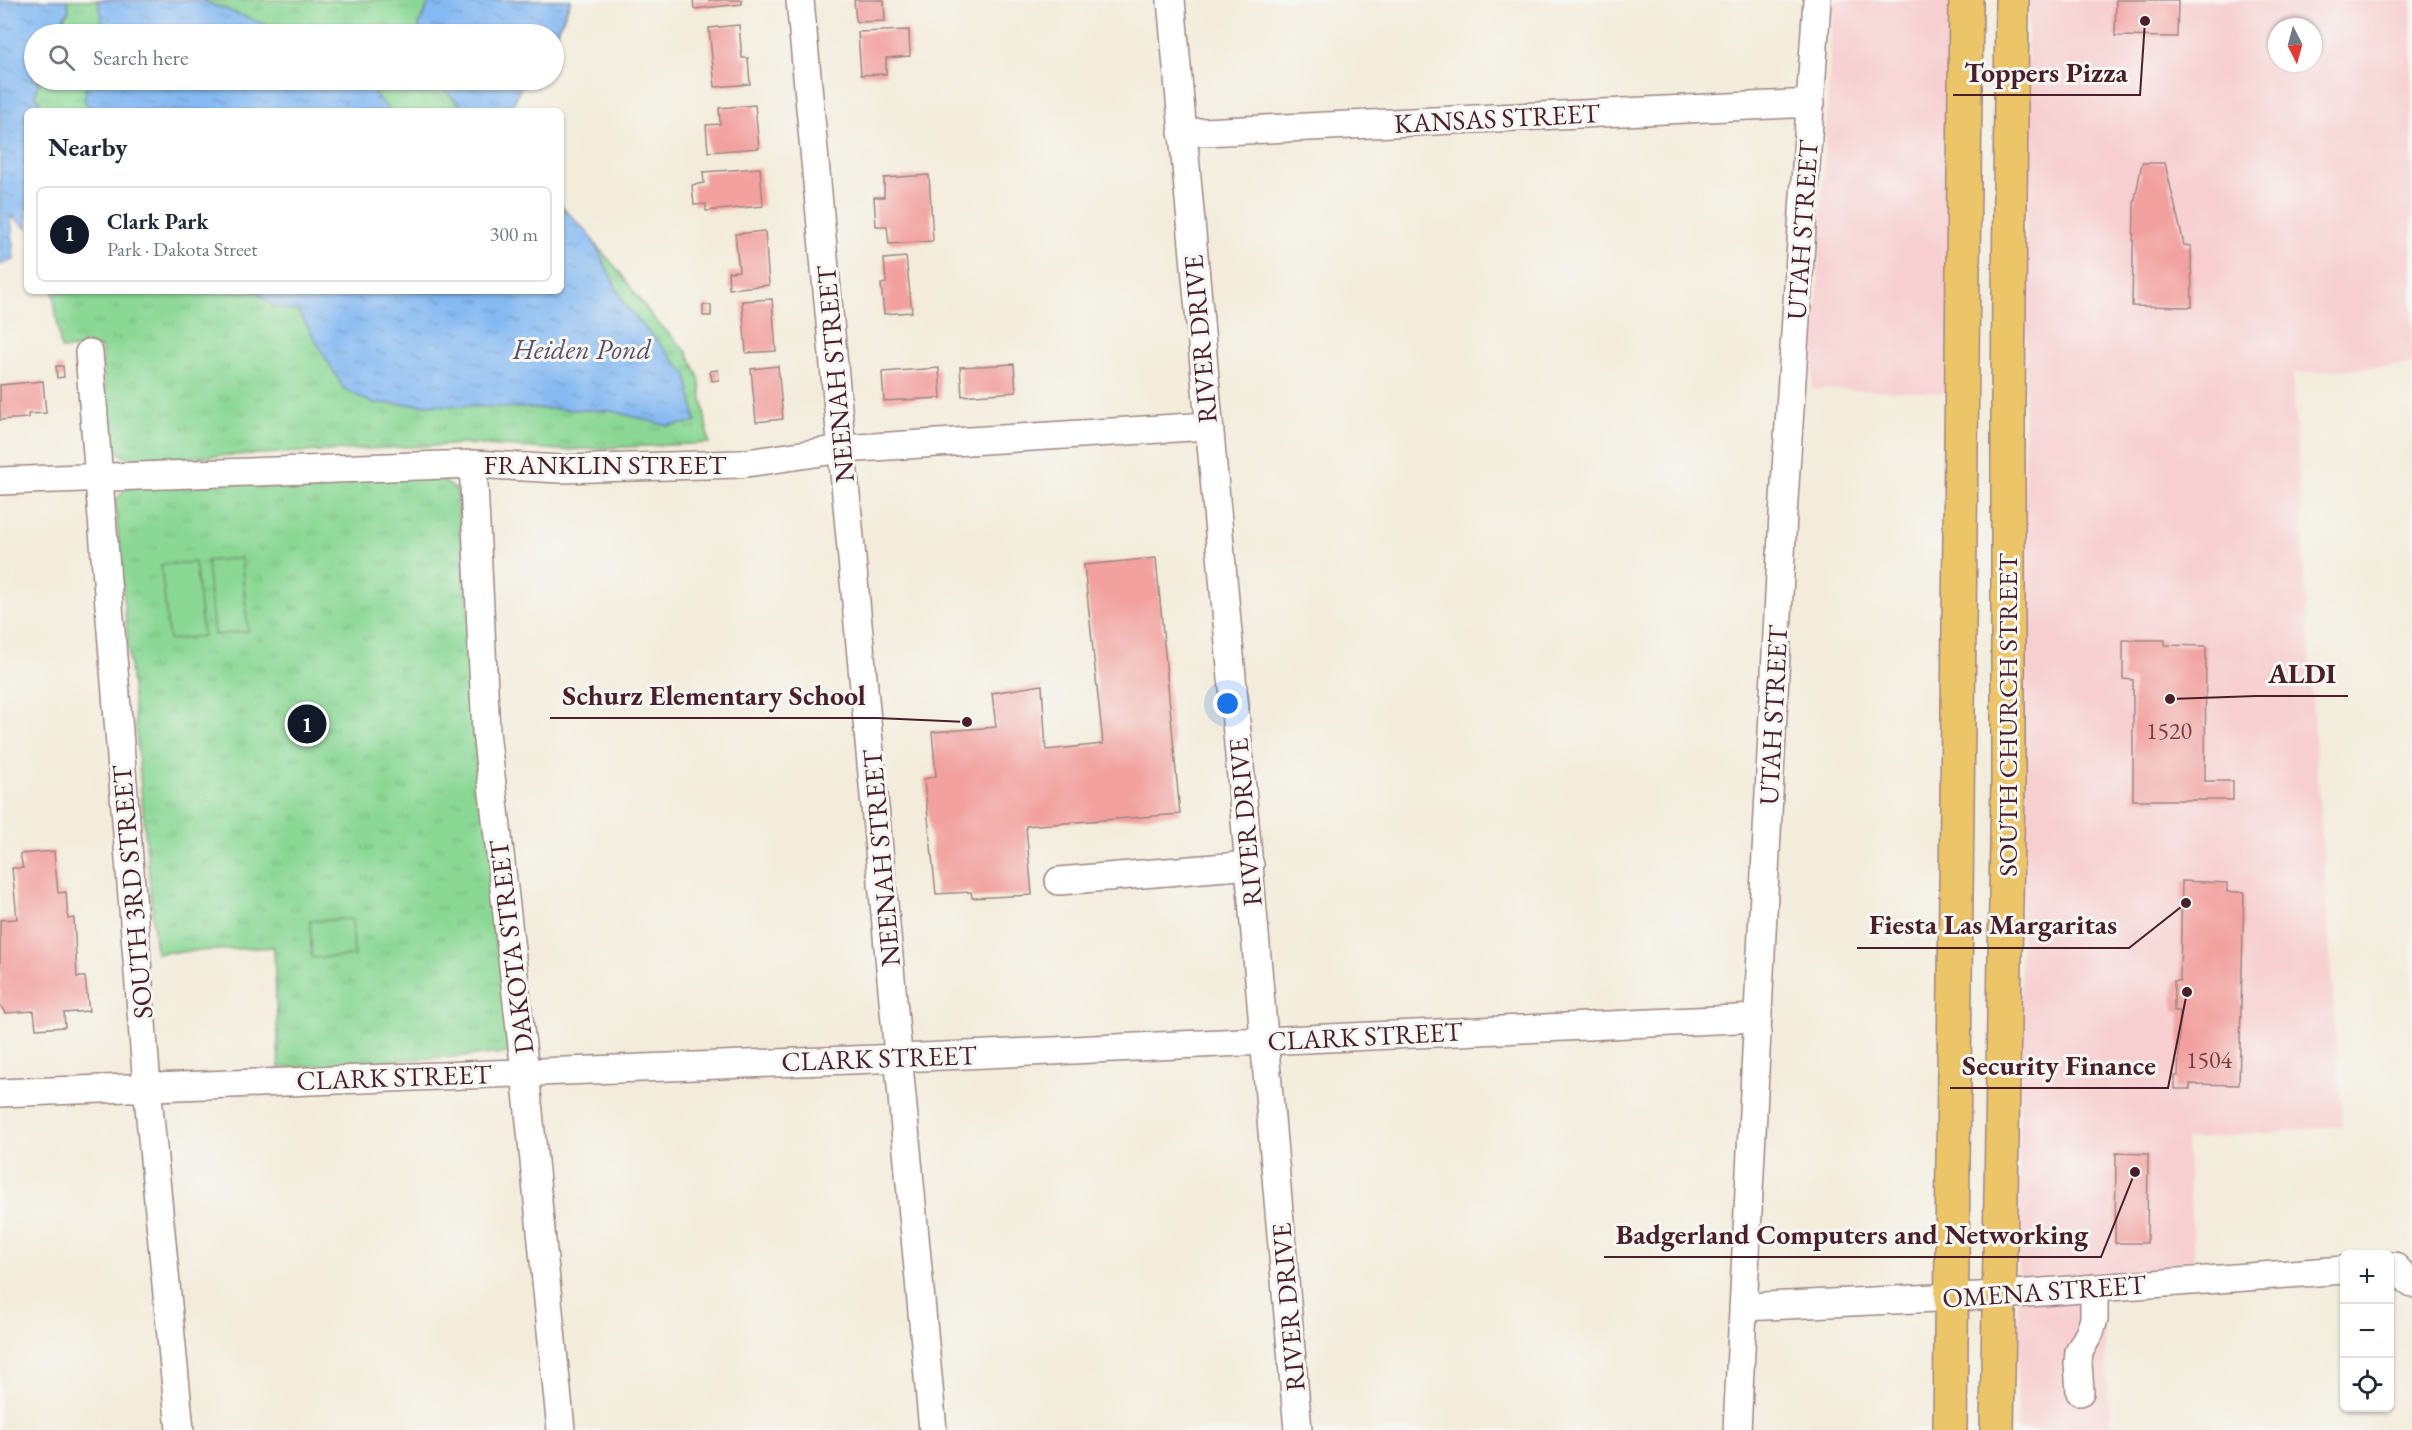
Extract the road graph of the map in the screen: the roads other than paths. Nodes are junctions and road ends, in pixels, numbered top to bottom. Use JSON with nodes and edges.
{"nodes":[{"id":1,"x":800,"y":0,"type":"edge"},
{"id":2,"x":1171,"y":0,"type":"edge"},
{"id":3,"x":1817,"y":0,"type":"edge"},
{"id":4,"x":1966,"y":0,"type":"edge"},
{"id":5,"x":2012,"y":0,"type":"edge"},
{"id":6,"x":1811,"y":103,"type":"junction"},
{"id":7,"x":1182,"y":133,"type":"junction"},
{"id":8,"x":89,"y":353,"type":"dead end"},
{"id":9,"x":1208,"y":426,"type":"junction"},
{"id":10,"x":842,"y":449,"type":"junction"},
{"id":11,"x":473,"y":464,"type":"junction"},
{"id":12,"x":98,"y":477,"type":"junction"},
{"id":13,"x":0,"y":481,"type":"edge"},
{"id":14,"x":1250,"y":866,"type":"junction"},
{"id":15,"x":1059,"y":881,"type":"dead end"},
{"id":16,"x":1758,"y":1018,"type":"junction"},
{"id":17,"x":1266,"y":1041,"type":"junction"},
{"id":18,"x":900,"y":1058,"type":"junction"},
{"id":19,"x":525,"y":1072,"type":"junction"},
{"id":20,"x":147,"y":1086,"type":"junction"},
{"id":21,"x":0,"y":1094,"type":"edge"},
{"id":22,"x":2394,"y":1266,"type":"edge"},
{"id":23,"x":2340,"y":1270,"type":"edge"},
{"id":24,"x":2412,"y":1284,"type":"edge"},
{"id":25,"x":2094,"y":1288,"type":"junction"},
{"id":26,"x":2000,"y":1295,"type":"junction"},
{"id":27,"x":1950,"y":1298,"type":"junction"},
{"id":28,"x":1743,"y":1307,"type":"junction"},
{"id":29,"x":2080,"y":1392,"type":"dead end"},
{"id":30,"x":180,"y":1430,"type":"edge"},
{"id":31,"x":561,"y":1430,"type":"edge"},
{"id":32,"x":933,"y":1430,"type":"edge"},
{"id":33,"x":1298,"y":1430,"type":"edge"},
{"id":34,"x":1737,"y":1430,"type":"edge"},
{"id":35,"x":1950,"y":1430,"type":"edge"},
{"id":36,"x":1997,"y":1430,"type":"edge"}],
"edges":[{"from":1,"to":10,"type":"street","name":"NEENAH STREET"},
{"from":2,"to":7,"type":"street","name":"RIVER DRIVE"},
{"from":3,"to":6,"type":"street","name":"UTAH STREET"},
{"from":4,"to":27,"type":"main road","name":"SOUTH CHURCH STREET"},
{"from":5,"to":26,"type":"main road","name":"SOUTH CHURCH STREET"},
{"from":6,"to":7,"type":"street","name":"KANSAS STREET"},
{"from":6,"to":16,"type":"street","name":"UTAH STREET"},
{"from":7,"to":9,"type":"street","name":"RIVER DRIVE"},
{"from":8,"to":12,"type":"street","name":"SOUTH 3RD STREET"},
{"from":9,"to":10,"type":"street","name":"FRANKLIN STREET"},
{"from":9,"to":14,"type":"street","name":"RIVER DRIVE"},
{"from":10,"to":11,"type":"street","name":"FRANKLIN STREET"},
{"from":10,"to":18,"type":"street","name":"NEENAH STREET"},
{"from":11,"to":12,"type":"street","name":"FRANKLIN STREET"},
{"from":11,"to":19,"type":"street","name":"DAKOTA STREET"},
{"from":12,"to":13,"type":"street","name":"FRANKLIN STREET"},
{"from":12,"to":20,"type":"street","name":"SOUTH 3RD STREET"},
{"from":14,"to":15,"type":"street"},
{"from":14,"to":17,"type":"street","name":"RIVER DRIVE"},
{"from":16,"to":17,"type":"street","name":"CLARK STREET"},
{"from":16,"to":28,"type":"street","name":"UTAH STREET"},
{"from":17,"to":18,"type":"street","name":"CLARK STREET"},
{"from":17,"to":33,"type":"street","name":"RIVER DRIVE"},
{"from":18,"to":19,"type":"street","name":"CLARK STREET"},
{"from":18,"to":32,"type":"street","name":"NEENAH STREET"},
{"from":19,"to":20,"type":"street","name":"CLARK STREET"},
{"from":19,"to":31,"type":"street","name":"DAKOTA STREET"},
{"from":20,"to":21,"type":"street","name":"CLARK STREET"},
{"from":20,"to":30,"type":"street","name":"SOUTH 3RD STREET"},
{"from":22,"to":24,"type":"street"},
{"from":23,"to":25,"type":"street","name":"OMENA STREET"},
{"from":25,"to":26,"type":"street","name":"OMENA STREET"},
{"from":25,"to":29,"type":"street"},
{"from":26,"to":27,"type":"street","name":"OMENA STREET"},
{"from":26,"to":36,"type":"main road","name":"SOUTH CHURCH STREET"},
{"from":27,"to":28,"type":"street","name":"OMENA STREET"},
{"from":27,"to":35,"type":"main road","name":"SOUTH CHURCH STREET"},
{"from":28,"to":34,"type":"street","name":"UTAH STREET"}]}
